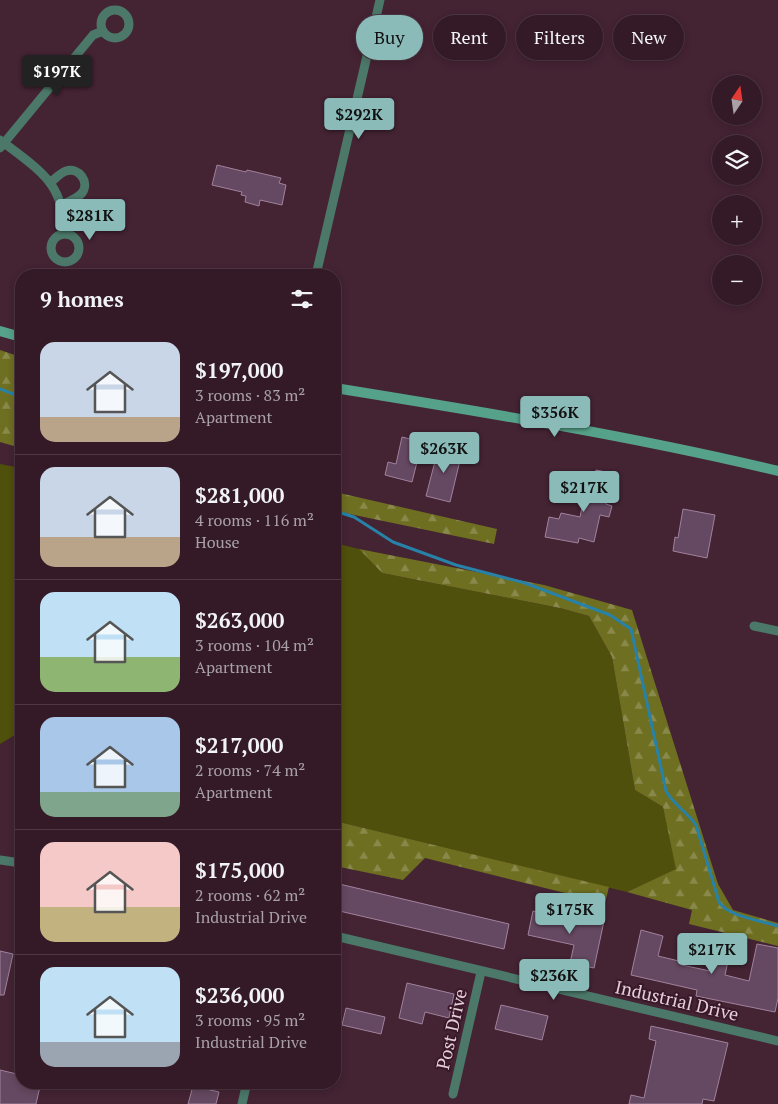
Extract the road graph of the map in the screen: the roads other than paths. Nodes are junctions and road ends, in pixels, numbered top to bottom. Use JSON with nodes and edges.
{"nodes":[{"id":1,"x":380,"y":0,"type":"edge"},
{"id":2,"x":103,"y":31,"type":"dead end"},
{"id":3,"x":1,"y":144,"type":"edge"},
{"id":4,"x":50,"y":183,"type":"junction"},
{"id":5,"x":61,"y":205,"type":"junction"},
{"id":6,"x":66,"y":234,"type":"dead end"},
{"id":7,"x":317,"y":269,"type":"edge"},
{"id":8,"x":0,"y":331,"type":"edge"},
{"id":9,"x":15,"y":335,"type":"edge"},
{"id":10,"x":341,"y":389,"type":"edge"},
{"id":11,"x":778,"y":471,"type":"edge"},
{"id":12,"x":754,"y":626,"type":"dead end"},
{"id":13,"x":778,"y":631,"type":"edge"},
{"id":14,"x":0,"y":860,"type":"edge"},
{"id":15,"x":15,"y":862,"type":"edge"},
{"id":16,"x":341,"y":937,"type":"edge"},
{"id":17,"x":482,"y":972,"type":"junction"},
{"id":18,"x":778,"y":1041,"type":"edge"},
{"id":19,"x":245,"y":1089,"type":"edge"},
{"id":20,"x":453,"y":1094,"type":"dead end"},
{"id":21,"x":242,"y":1104,"type":"edge"}],
"edges":[{"from":1,"to":7,"type":"street"},
{"from":2,"to":3,"type":"street"},
{"from":3,"to":4,"type":"street"},
{"from":4,"to":5,"type":"street"},
{"from":4,"to":5,"type":"street"},
{"from":5,"to":6,"type":"street"},
{"from":8,"to":9,"type":"street"},
{"from":10,"to":11,"type":"street"},
{"from":12,"to":13,"type":"street"},
{"from":14,"to":15,"type":"street"},
{"from":16,"to":17,"type":"street","name":"Industrial Drive"},
{"from":17,"to":18,"type":"street","name":"Industrial Drive"},
{"from":17,"to":20,"type":"street","name":"Post Drive"},
{"from":19,"to":21,"type":"street"}]}
